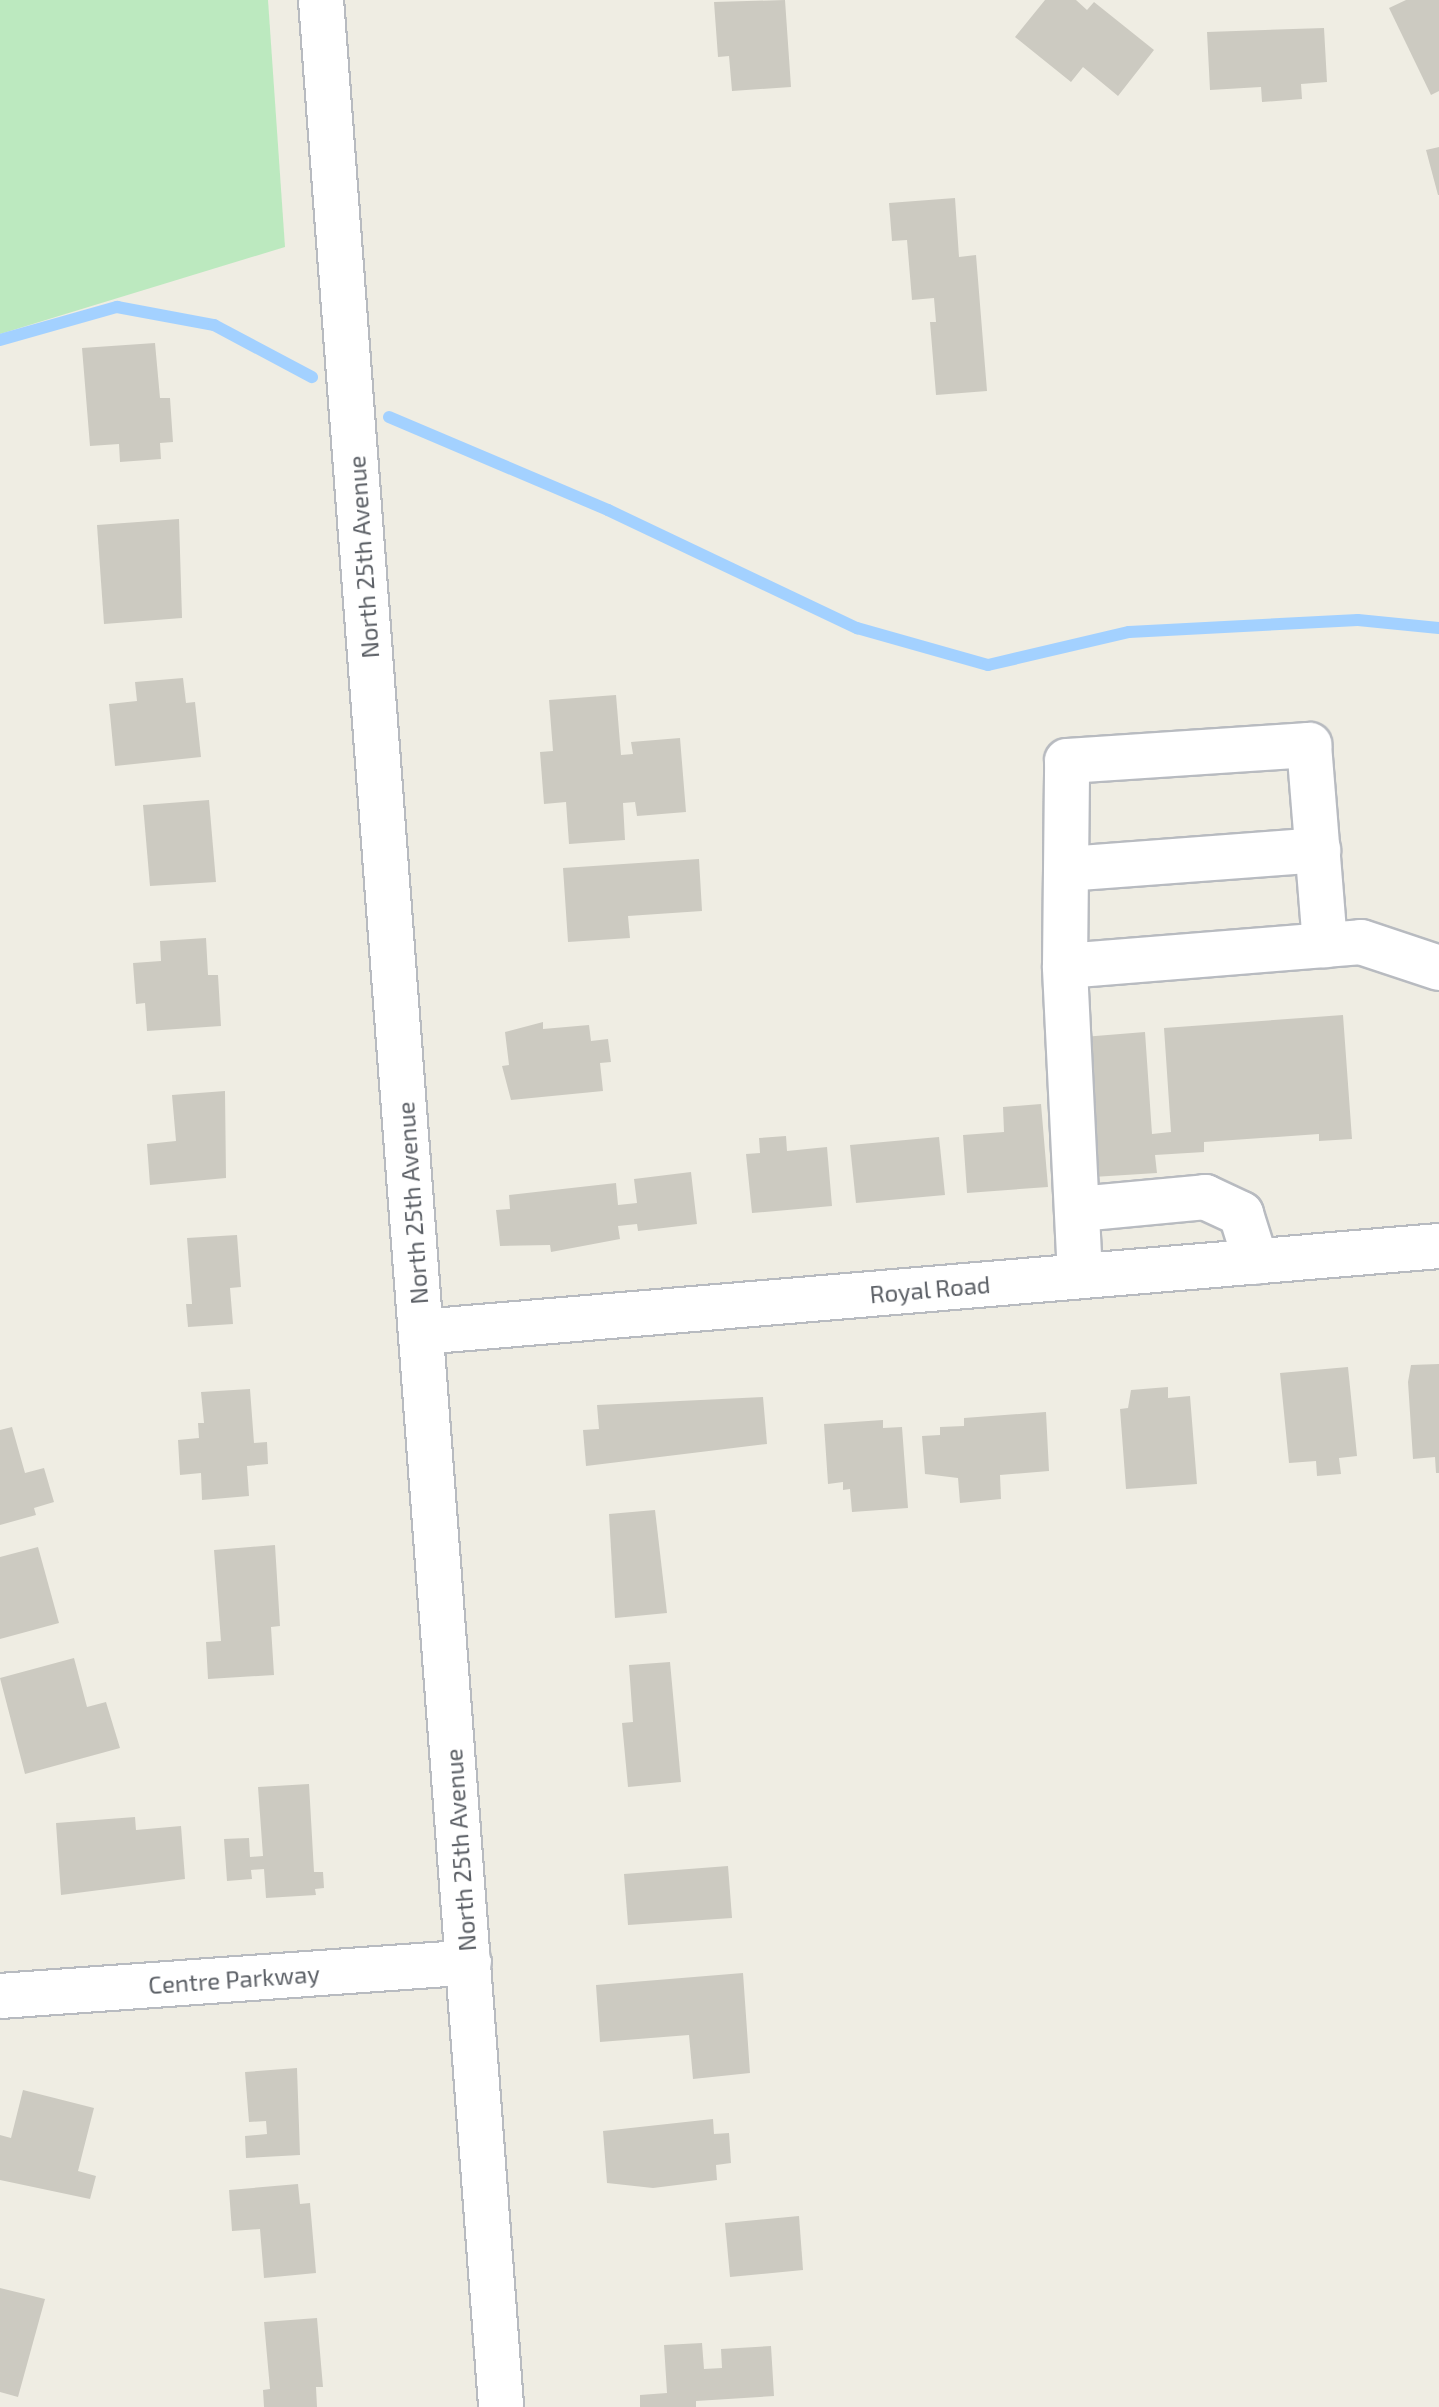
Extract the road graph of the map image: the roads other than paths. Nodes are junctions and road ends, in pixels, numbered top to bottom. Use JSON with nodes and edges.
{"nodes":[{"id":1,"x":321,"y":0,"type":"edge"},
{"id":2,"x":1318,"y":850,"type":"junction"},
{"id":3,"x":1067,"y":869,"type":"junction"},
{"id":4,"x":1325,"y":945,"type":"junction"},
{"id":5,"x":1065,"y":966,"type":"junction"},
{"id":6,"x":1439,"y":968,"type":"edge"},
{"id":7,"x":1079,"y":1209,"type":"junction"},
{"id":8,"x":1439,"y":1246,"type":"edge"},
{"id":9,"x":1256,"y":1262,"type":"junction"},
{"id":10,"x":1080,"y":1276,"type":"junction"},
{"id":11,"x":421,"y":1332,"type":"junction"},
{"id":12,"x":469,"y":1962,"type":"junction"},
{"id":13,"x":0,"y":1996,"type":"edge"},
{"id":14,"x":501,"y":2407,"type":"edge"}],
"edges":[{"from":1,"to":11,"type":"street","name":"North 25th Avenue"},
{"from":2,"to":3,"type":"street"},
{"from":2,"to":3,"type":"street"},
{"from":2,"to":4,"type":"street"},
{"from":3,"to":5,"type":"street"},
{"from":4,"to":5,"type":"street"},
{"from":4,"to":6,"type":"street"},
{"from":5,"to":7,"type":"street"},
{"from":7,"to":9,"type":"street"},
{"from":7,"to":10,"type":"street"},
{"from":8,"to":9,"type":"street","name":"Royal Road"},
{"from":9,"to":10,"type":"street","name":"Royal Road"},
{"from":10,"to":11,"type":"street","name":"Royal Road"},
{"from":11,"to":12,"type":"street","name":"North 25th Avenue"},
{"from":12,"to":13,"type":"street","name":"Centre Parkway"},
{"from":12,"to":14,"type":"street","name":"North 25th Avenue"}]}
